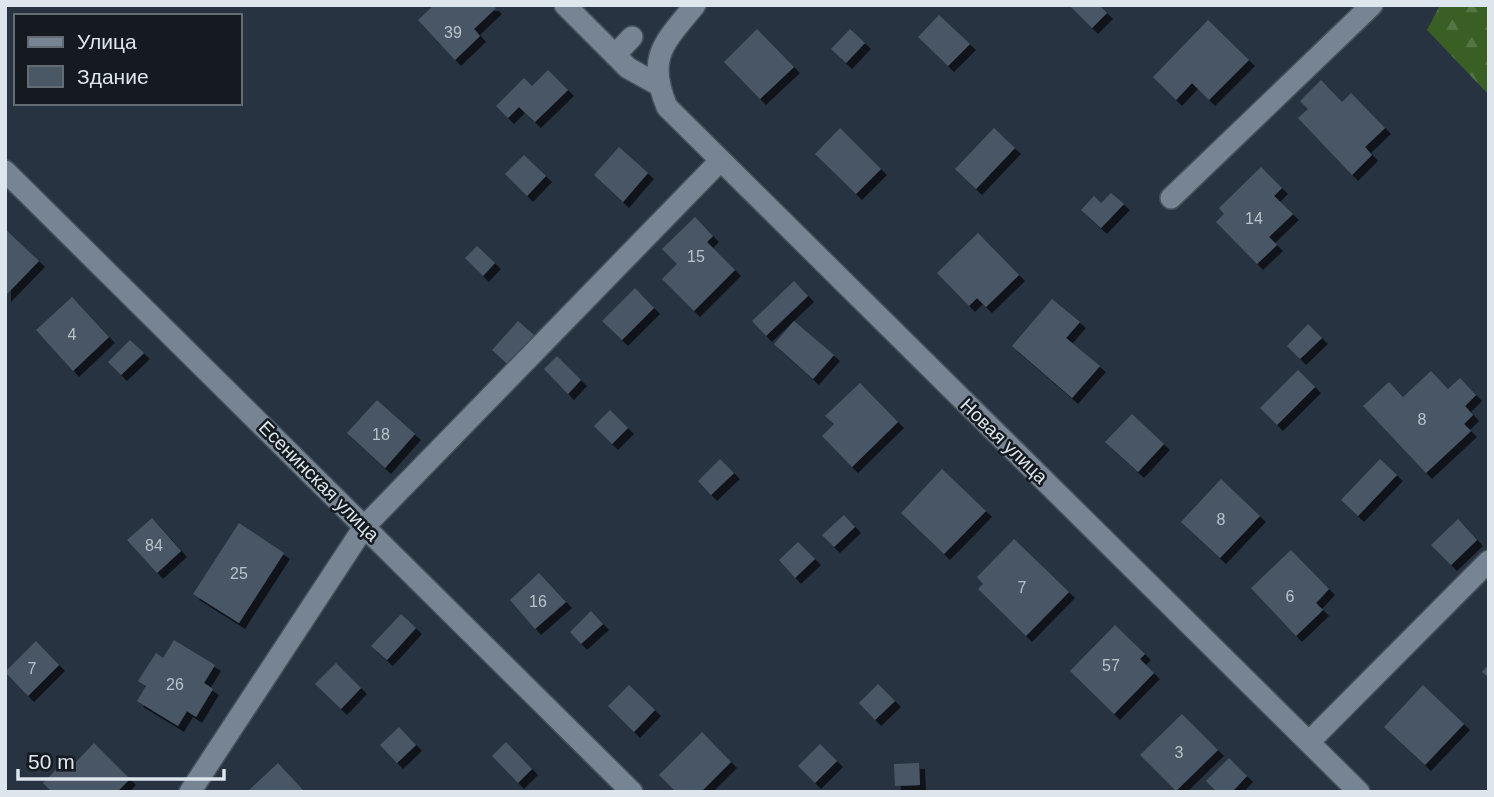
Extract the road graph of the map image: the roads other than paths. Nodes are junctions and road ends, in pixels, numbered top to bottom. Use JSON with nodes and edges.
{"nodes":[{"id":1,"x":565,"y":5,"type":"edge"},
{"id":2,"x":695,"y":5,"type":"edge"},
{"id":3,"x":1372,"y":5,"type":"edge"},
{"id":4,"x":632,"y":37,"type":"dead end"},
{"id":5,"x":615,"y":55,"type":"junction"},
{"id":6,"x":657,"y":84,"type":"junction"},
{"id":7,"x":719,"y":162,"type":"junction"},
{"id":8,"x":5,"y":171,"type":"edge"},
{"id":9,"x":1171,"y":198,"type":"dead end"},
{"id":10,"x":364,"y":527,"type":"junction"},
{"id":11,"x":1489,"y":561,"type":"edge"},
{"id":12,"x":1310,"y":741,"type":"junction"},
{"id":13,"x":190,"y":792,"type":"edge"},
{"id":14,"x":632,"y":792,"type":"edge"},
{"id":15,"x":1359,"y":792,"type":"edge"}],
"edges":[{"from":1,"to":5,"type":"street"},
{"from":2,"to":6,"type":"street"},
{"from":3,"to":9,"type":"street"},
{"from":4,"to":5,"type":"street"},
{"from":5,"to":6,"type":"street"},
{"from":6,"to":7,"type":"street","name":"Новая улица"},
{"from":7,"to":10,"type":"street"},
{"from":7,"to":12,"type":"street","name":"Новая улица"},
{"from":8,"to":10,"type":"street","name":"Есенинская улица"},
{"from":10,"to":13,"type":"street"},
{"from":10,"to":14,"type":"street","name":"Есенинская улица"},
{"from":11,"to":12,"type":"street"},
{"from":12,"to":15,"type":"street","name":"Новая улица"}]}
